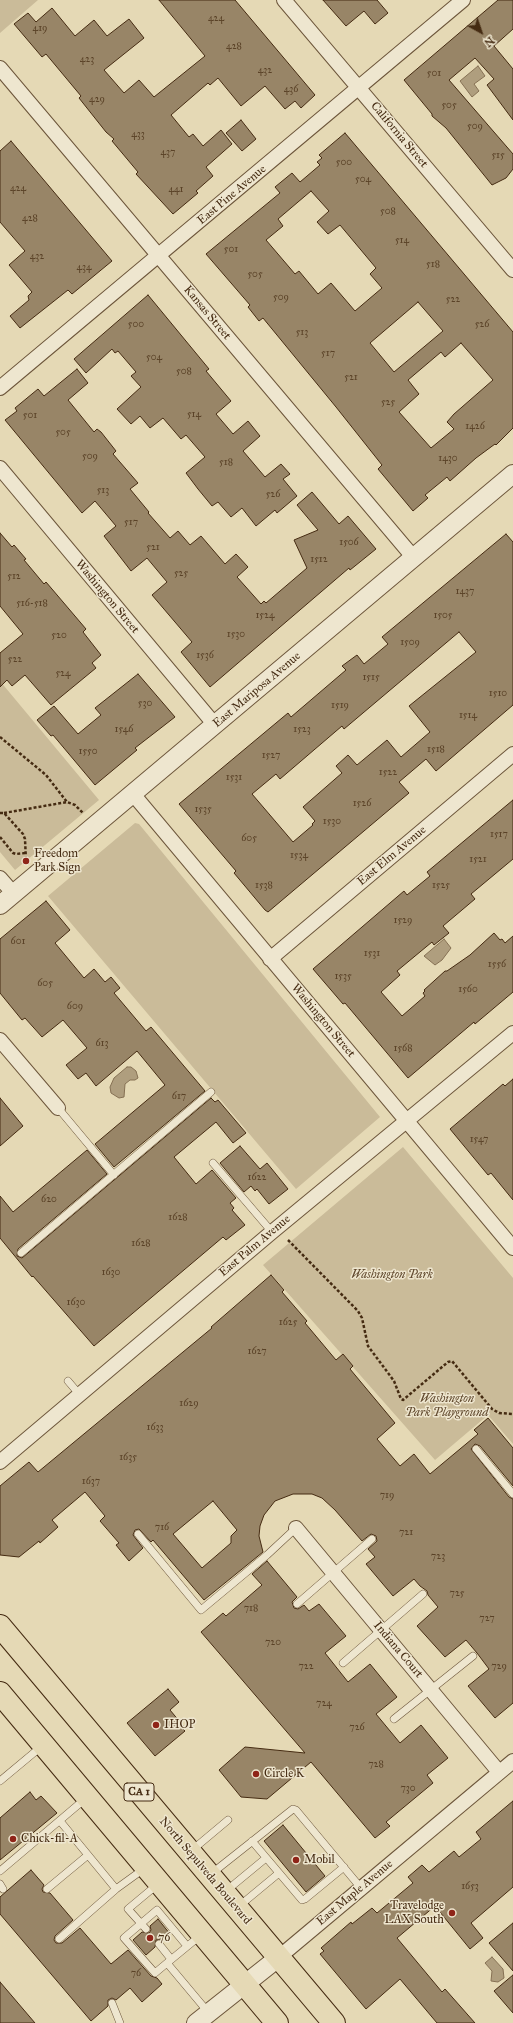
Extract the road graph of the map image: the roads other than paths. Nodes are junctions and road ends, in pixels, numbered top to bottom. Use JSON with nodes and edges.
{"nodes":[{"id":1,"x":284,"y":0,"type":"edge"},
{"id":2,"x":463,"y":0,"type":"edge"},
{"id":3,"x":0,"y":68,"type":"edge"},
{"id":4,"x":359,"y":88,"type":"junction"},
{"id":5,"x":159,"y":256,"type":"junction"},
{"id":6,"x":513,"y":270,"type":"edge"},
{"id":7,"x":0,"y":388,"type":"edge"},
{"id":8,"x":0,"y":468,"type":"edge"},
{"id":9,"x":513,"y":474,"type":"edge"},
{"id":10,"x":414,"y":558,"type":"junction"},
{"id":11,"x":215,"y":725,"type":"junction"},
{"id":12,"x":513,"y":754,"type":"edge"},
{"id":13,"x":133,"y":794,"type":"junction"},
{"id":14,"x":0,"y":878,"type":"edge"},
{"id":15,"x":14,"y":894,"type":"junction"},
{"id":16,"x":0,"y":906,"type":"edge"},
{"id":17,"x":270,"y":959,"type":"junction"},
{"id":18,"x":513,"y":1033,"type":"edge"},
{"id":19,"x":0,"y":1040,"type":"edge"},
{"id":20,"x":211,"y":1092,"type":"dead end"},
{"id":21,"x":58,"y":1108,"type":"joint"},
{"id":22,"x":408,"y":1122,"type":"junction"},
{"id":23,"x":213,"y":1163,"type":"dead end"},
{"id":24,"x":114,"y":1175,"type":"junction"},
{"id":25,"x":272,"y":1232,"type":"junction"},
{"id":26,"x":513,"y":1248,"type":"edge"},
{"id":27,"x":21,"y":1253,"type":"dead end"},
{"id":28,"x":68,"y":1381,"type":"dead end"},
{"id":29,"x":79,"y":1394,"type":"junction"},
{"id":30,"x":476,"y":1449,"type":"dead end"},
{"id":31,"x":0,"y":1462,"type":"edge"},
{"id":32,"x":513,"y":1494,"type":"edge"},
{"id":33,"x":296,"y":1528,"type":"joint"},
{"id":34,"x":138,"y":1534,"type":"dead end"},
{"id":35,"x":372,"y":1539,"type":"dead end"},
{"id":36,"x":333,"y":1572,"type":"junction"},
{"id":37,"x":423,"y":1594,"type":"dead end"},
{"id":38,"x":297,"y":1604,"type":"dead end"},
{"id":39,"x":0,"y":1626,"type":"edge"},
{"id":40,"x":381,"y":1630,"type":"junction"},
{"id":41,"x":473,"y":1656,"type":"dead end"},
{"id":42,"x":343,"y":1663,"type":"dead end"},
{"id":43,"x":431,"y":1690,"type":"junction"},
{"id":44,"x":0,"y":1693,"type":"edge"},
{"id":45,"x":394,"y":1719,"type":"dead end"},
{"id":46,"x":43,"y":1744,"type":"junction"},
{"id":47,"x":513,"y":1760,"type":"edge"},
{"id":48,"x":499,"y":1772,"type":"junction"},
{"id":49,"x":0,"y":1781,"type":"edge"},
{"id":50,"x":88,"y":1797,"type":"junction"},
{"id":51,"x":228,"y":1820,"type":"dead end"},
{"id":52,"x":60,"y":1821,"type":"junction"},
{"id":53,"x":252,"y":1841,"type":"junction"},
{"id":54,"x":190,"y":1852,"type":"junction"},
{"id":55,"x":88,"y":1855,"type":"junction"},
{"id":56,"x":266,"y":1858,"type":"junction"},
{"id":57,"x":344,"y":1867,"type":"junction"},
{"id":58,"x":0,"y":1871,"type":"edge"},
{"id":59,"x":279,"y":1873,"type":"junction"},
{"id":60,"x":153,"y":1874,"type":"junction"},
{"id":61,"x":209,"y":1875,"type":"junction"},
{"id":62,"x":116,"y":1888,"type":"junction"},
{"id":63,"x":361,"y":1888,"type":"junction"},
{"id":64,"x":47,"y":1889,"type":"dead end"},
{"id":65,"x":230,"y":1901,"type":"junction"},
{"id":66,"x":144,"y":1926,"type":"junction"},
{"id":67,"x":59,"y":1939,"type":"dead end"},
{"id":68,"x":195,"y":1940,"type":"junction"},
{"id":69,"x":159,"y":1944,"type":"dead end"},
{"id":70,"x":278,"y":1958,"type":"junction"},
{"id":71,"x":169,"y":1961,"type":"junction"},
{"id":72,"x":245,"y":1984,"type":"junction"},
{"id":73,"x":112,"y":2003,"type":"dead end"},
{"id":74,"x":202,"y":2018,"type":"edge"},
{"id":75,"x":120,"y":2023,"type":"edge"},
{"id":76,"x":277,"y":2023,"type":"edge"},
{"id":77,"x":334,"y":2023,"type":"edge"}],
"edges":[{"from":1,"to":4,"type":"street","name":"California Street"},
{"from":2,"to":4,"type":"street","name":"East Pine Avenue"},
{"from":3,"to":5,"type":"street","name":"Kansas Street"},
{"from":4,"to":5,"type":"street","name":"East Pine Avenue"},
{"from":4,"to":6,"type":"street","name":"California Street"},
{"from":5,"to":7,"type":"street","name":"East Pine Avenue"},
{"from":5,"to":10,"type":"street","name":"Kansas Street"},
{"from":8,"to":11,"type":"street","name":"Washington Street"},
{"from":9,"to":10,"type":"street","name":"East Mariposa Avenue"},
{"from":10,"to":11,"type":"street","name":"East Mariposa Avenue"},
{"from":11,"to":13,"type":"street","name":"East Mariposa Avenue"},
{"from":12,"to":17,"type":"street","name":"East Elm Avenue"},
{"from":13,"to":15,"type":"street","name":"East Mariposa Avenue"},
{"from":13,"to":17,"type":"street","name":"Washington Street"},
{"from":14,"to":15,"type":"street"},
{"from":15,"to":16,"type":"street","name":"East Mariposa Avenue"},
{"from":17,"to":22,"type":"street","name":"Washington Street"},
{"from":18,"to":22,"type":"street","name":"East Palm Avenue"},
{"from":19,"to":21,"type":"street"},
{"from":20,"to":24,"type":"lane"},
{"from":21,"to":24,"type":"lane"},
{"from":22,"to":25,"type":"street","name":"East Palm Avenue"},
{"from":22,"to":26,"type":"street","name":"Washington Street"},
{"from":23,"to":25,"type":"lane"},
{"from":24,"to":27,"type":"lane"},
{"from":25,"to":29,"type":"street","name":"East Palm Avenue"},
{"from":28,"to":29,"type":"lane"},
{"from":29,"to":31,"type":"street","name":"East Palm Avenue"},
{"from":30,"to":32,"type":"lane"},
{"from":33,"to":34,"type":"lane"},
{"from":33,"to":36,"type":"street","name":"Indiana Court"},
{"from":35,"to":36,"type":"lane"},
{"from":36,"to":38,"type":"lane"},
{"from":36,"to":40,"type":"street","name":"Indiana Court"},
{"from":37,"to":40,"type":"lane"},
{"from":39,"to":54,"type":"highway","name":"North Sepulveda Boulevard","number":"CA 1"},
{"from":40,"to":42,"type":"lane"},
{"from":40,"to":43,"type":"street","name":"Indiana Court"},
{"from":41,"to":43,"type":"lane"},
{"from":43,"to":45,"type":"lane"},
{"from":43,"to":48,"type":"street","name":"Indiana Court"},
{"from":44,"to":46,"type":"highway"},
{"from":46,"to":49,"type":"lane"},
{"from":46,"to":50,"type":"highway"},
{"from":47,"to":48,"type":"street","name":"East Maple Avenue"},
{"from":48,"to":63,"type":"street","name":"East Maple Avenue"},
{"from":50,"to":52,"type":"lane"},
{"from":50,"to":60,"type":"highway"},
{"from":51,"to":54,"type":"lane"},
{"from":52,"to":55,"type":"lane"},
{"from":52,"to":58,"type":"lane"},
{"from":53,"to":56,"type":"lane"},
{"from":53,"to":57,"type":"lane"},
{"from":53,"to":61,"type":"lane"},
{"from":54,"to":61,"type":"highway","name":"North Sepulveda Boulevard","number":"CA 1"},
{"from":55,"to":62,"type":"lane"},
{"from":55,"to":64,"type":"lane"},
{"from":56,"to":59,"type":"lane"},
{"from":56,"to":65,"type":"lane"},
{"from":57,"to":59,"type":"lane"},
{"from":57,"to":63,"type":"lane"},
{"from":59,"to":65,"type":"lane"},
{"from":60,"to":62,"type":"lane"},
{"from":60,"to":66,"type":"lane"},
{"from":60,"to":68,"type":"highway"},
{"from":61,"to":65,"type":"highway","name":"North Sepulveda Boulevard","number":"CA 1"},
{"from":62,"to":67,"type":"lane"},
{"from":63,"to":70,"type":"street","name":"East Maple Avenue"},
{"from":65,"to":70,"type":"highway","name":"North Sepulveda Boulevard","number":"CA 1"},
{"from":66,"to":68,"type":"lane"},
{"from":66,"to":71,"type":"lane"},
{"from":68,"to":71,"type":"lane"},
{"from":68,"to":72,"type":"highway"},
{"from":69,"to":71,"type":"lane"},
{"from":70,"to":72,"type":"street","name":"East Maple Avenue"},
{"from":70,"to":77,"type":"highway","name":"North Sepulveda Boulevard","number":"CA 1"},
{"from":71,"to":74,"type":"lane"},
{"from":72,"to":74,"type":"street","name":"East Maple Avenue"},
{"from":72,"to":76,"type":"highway"},
{"from":73,"to":75,"type":"lane"}]}
